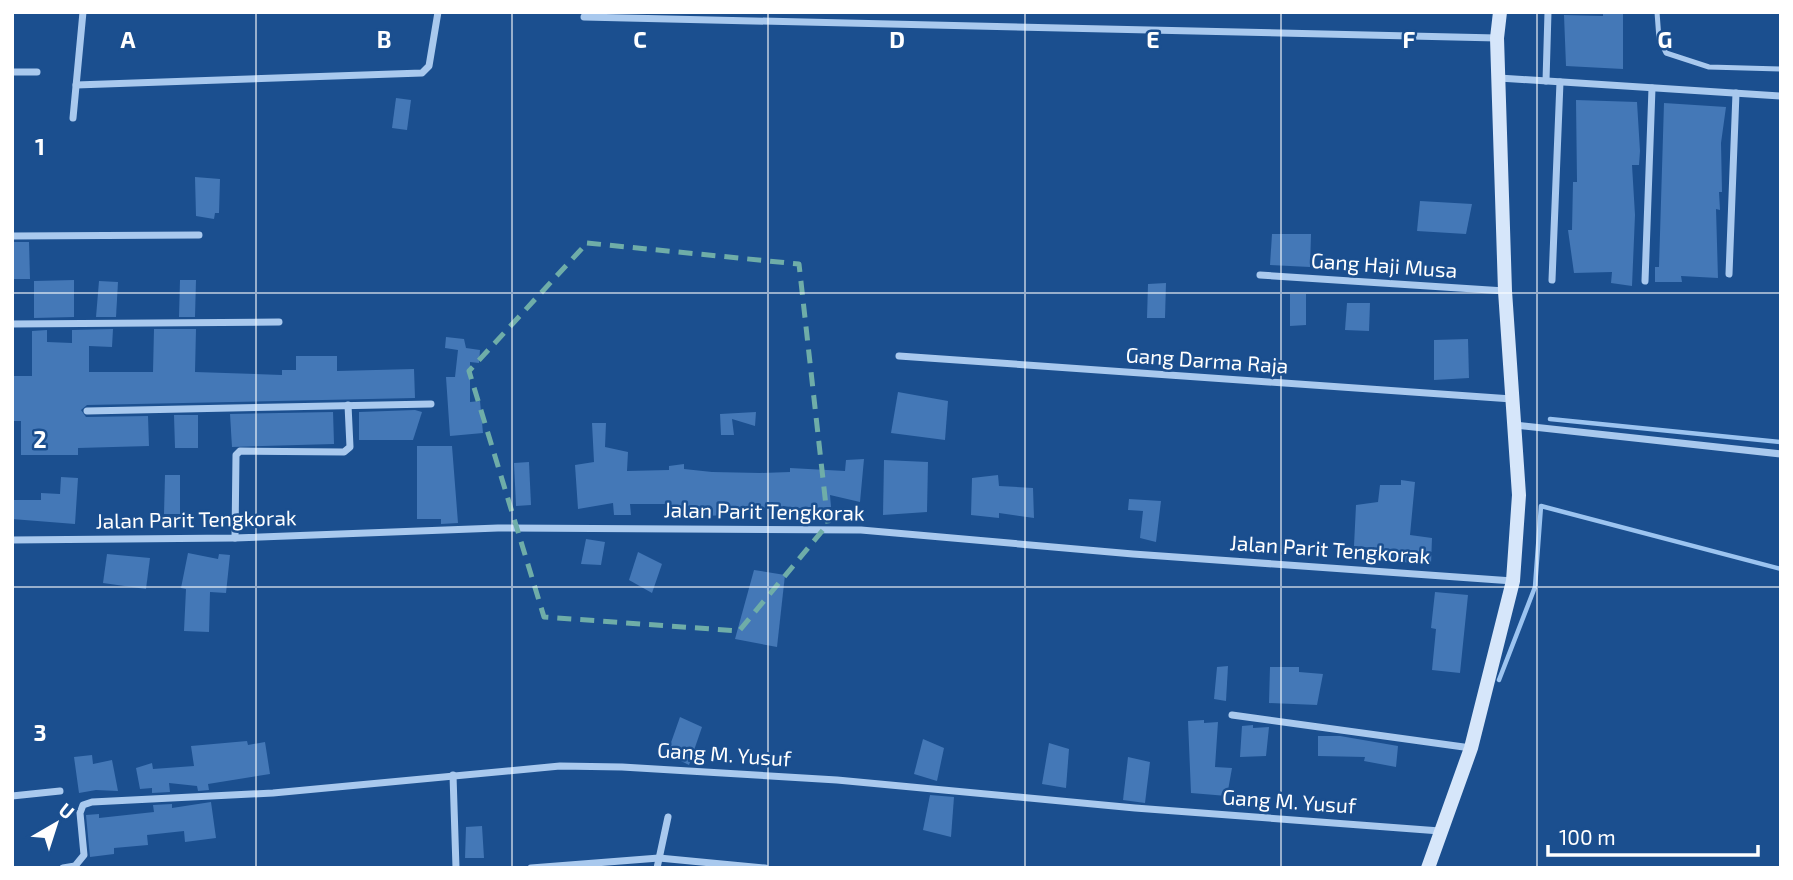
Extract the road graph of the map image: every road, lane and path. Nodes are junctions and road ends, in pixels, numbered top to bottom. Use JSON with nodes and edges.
{"nodes":[{"id":1,"x":83,"y":12,"type":"edge"},
{"id":2,"x":438,"y":12,"type":"edge"},
{"id":3,"x":1500,"y":12,"type":"edge"},
{"id":4,"x":1548,"y":12,"type":"edge"},
{"id":5,"x":1657,"y":12,"type":"edge"},
{"id":6,"x":584,"y":16,"type":"dead end"},
{"id":7,"x":1497,"y":38,"type":"junction"},
{"id":8,"x":1781,"y":69,"type":"edge"},
{"id":9,"x":12,"y":72,"type":"edge"},
{"id":10,"x":37,"y":72,"type":"dead end"},
{"id":11,"x":1499,"y":78,"type":"junction"},
{"id":12,"x":1546,"y":81,"type":"junction"},
{"id":13,"x":1560,"y":82,"type":"junction"},
{"id":14,"x":76,"y":85,"type":"junction"},
{"id":15,"x":1652,"y":88,"type":"junction"},
{"id":16,"x":1736,"y":93,"type":"junction"},
{"id":17,"x":1781,"y":96,"type":"edge"},
{"id":18,"x":73,"y":118,"type":"dead end"},
{"id":19,"x":199,"y":234,"type":"dead end"},
{"id":20,"x":12,"y":236,"type":"edge"},
{"id":21,"x":1729,"y":274,"type":"dead end"},
{"id":22,"x":1259,"y":275,"type":"dead end"},
{"id":23,"x":1552,"y":280,"type":"dead end"},
{"id":24,"x":1645,"y":281,"type":"dead end"},
{"id":25,"x":1506,"y":292,"type":"junction"},
{"id":26,"x":279,"y":322,"type":"dead end"},
{"id":27,"x":12,"y":324,"type":"edge"},
{"id":28,"x":899,"y":356,"type":"dead end"},
{"id":29,"x":1514,"y":399,"type":"junction"},
{"id":30,"x":431,"y":404,"type":"dead end"},
{"id":31,"x":348,"y":405,"type":"junction"},
{"id":32,"x":87,"y":411,"type":"dead end"},
{"id":33,"x":1514,"y":425,"type":"junction"},
{"id":34,"x":1781,"y":454,"type":"edge"},
{"id":35,"x":235,"y":538,"type":"junction"},
{"id":36,"x":12,"y":540,"type":"edge"},
{"id":37,"x":1513,"y":581,"type":"junction"},
{"id":38,"x":1232,"y":715,"type":"dead end"},
{"id":39,"x":1471,"y":748,"type":"junction"},
{"id":40,"x":453,"y":775,"type":"junction"},
{"id":41,"x":60,"y":791,"type":"dead end"},
{"id":42,"x":12,"y":796,"type":"edge"},
{"id":43,"x":668,"y":817,"type":"dead end"},
{"id":44,"x":1440,"y":831,"type":"junction"},
{"id":45,"x":659,"y":858,"type":"junction"},
{"id":46,"x":81,"y":865,"type":"edge"},
{"id":47,"x":63,"y":868,"type":"edge"},
{"id":48,"x":456,"y":868,"type":"edge"},
{"id":49,"x":531,"y":868,"type":"edge"},
{"id":50,"x":657,"y":868,"type":"edge"},
{"id":51,"x":765,"y":868,"type":"edge"},
{"id":52,"x":1428,"y":868,"type":"edge"}],
"edges":[{"from":1,"to":14,"type":"street"},
{"from":2,"to":14,"type":"street"},
{"from":3,"to":7,"type":"main road"},
{"from":4,"to":12,"type":"street"},
{"from":5,"to":8,"type":"lane"},
{"from":6,"to":7,"type":"street"},
{"from":7,"to":11,"type":"main road"},
{"from":9,"to":10,"type":"street"},
{"from":11,"to":12,"type":"street"},
{"from":11,"to":25,"type":"main road"},
{"from":12,"to":13,"type":"street"},
{"from":13,"to":15,"type":"street"},
{"from":13,"to":23,"type":"street"},
{"from":14,"to":18,"type":"street"},
{"from":15,"to":16,"type":"street"},
{"from":15,"to":24,"type":"street"},
{"from":16,"to":17,"type":"street"},
{"from":16,"to":21,"type":"street"},
{"from":19,"to":20,"type":"street"},
{"from":22,"to":25,"type":"street","name":"Gang Haji Musa"},
{"from":25,"to":29,"type":"main road"},
{"from":26,"to":27,"type":"street"},
{"from":28,"to":29,"type":"street","name":"Gang Darma Raja"},
{"from":29,"to":33,"type":"main road"},
{"from":30,"to":31,"type":"street"},
{"from":31,"to":32,"type":"street"},
{"from":31,"to":35,"type":"street"},
{"from":33,"to":34,"type":"street"},
{"from":33,"to":37,"type":"main road"},
{"from":35,"to":36,"type":"street","name":"Jalan Parit Tengkorak"},
{"from":35,"to":37,"type":"street","name":"Jalan Parit Tengkorak"},
{"from":37,"to":39,"type":"main road"},
{"from":38,"to":39,"type":"street"},
{"from":39,"to":44,"type":"main road"},
{"from":40,"to":44,"type":"street","name":"Gang M. Yusuf"},
{"from":40,"to":46,"type":"street","name":"Gang M. Yusuf"},
{"from":40,"to":48,"type":"street"},
{"from":41,"to":42,"type":"street"},
{"from":43,"to":45,"type":"street"},
{"from":44,"to":52,"type":"main road"},
{"from":45,"to":49,"type":"street"},
{"from":45,"to":50,"type":"street"},
{"from":45,"to":51,"type":"street"},
{"from":46,"to":47,"type":"street","name":"Gang M. Yusuf"}]}
